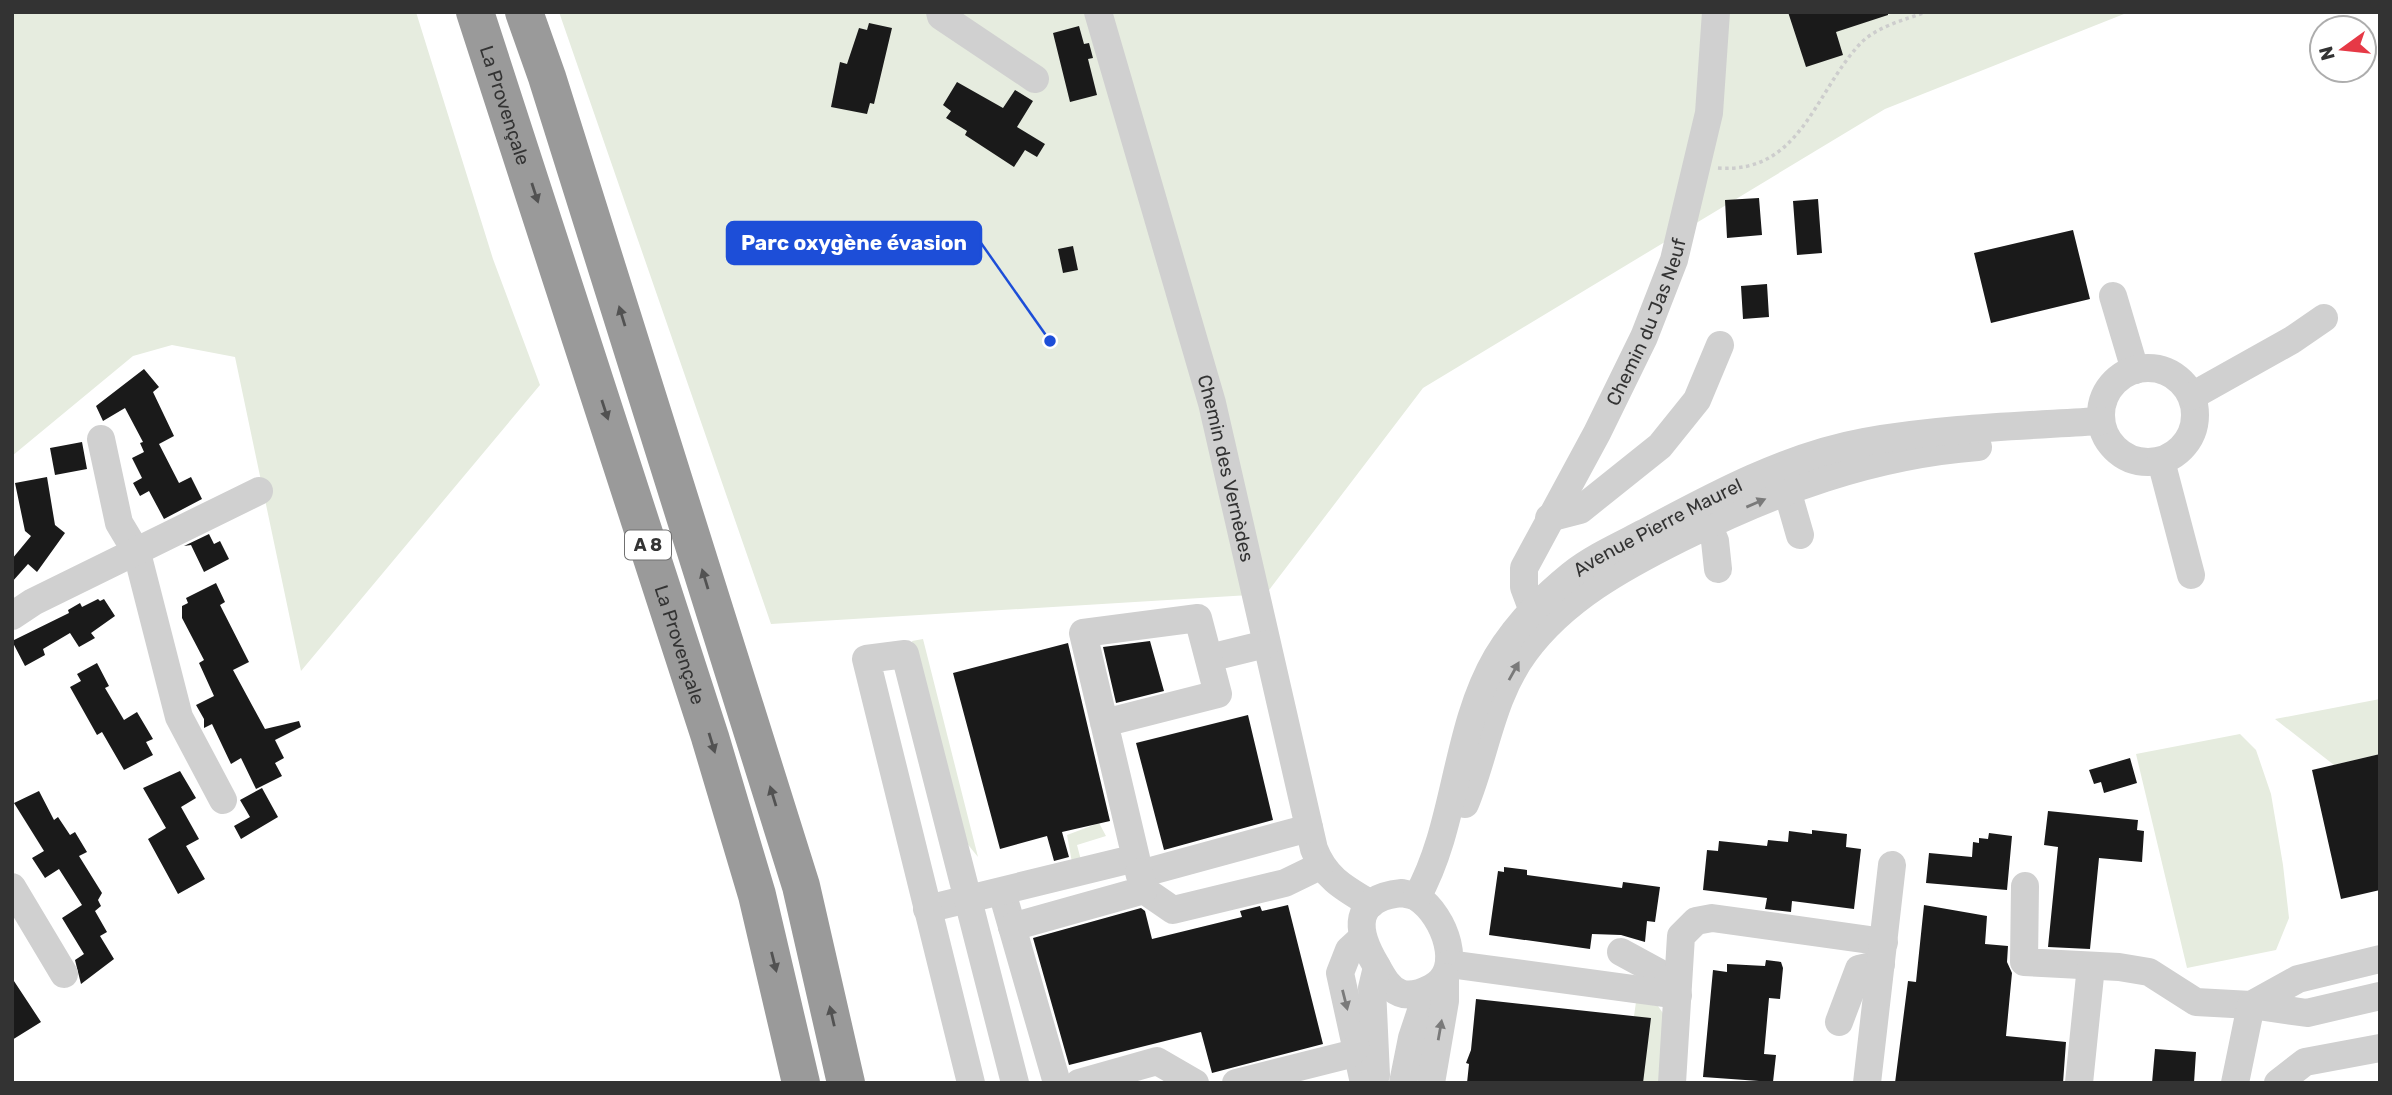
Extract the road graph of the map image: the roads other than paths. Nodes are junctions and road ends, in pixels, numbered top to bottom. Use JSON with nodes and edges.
{"nodes":[{"id":1,"x":475,"y":12,"type":"edge"},
{"id":2,"x":524,"y":12,"type":"edge"},
{"id":3,"x":940,"y":12,"type":"edge"},
{"id":4,"x":1098,"y":12,"type":"edge"},
{"id":5,"x":1716,"y":12,"type":"edge"},
{"id":6,"x":1035,"y":79,"type":"dead end"},
{"id":7,"x":2113,"y":296,"type":"dead end"},
{"id":8,"x":2324,"y":318,"type":"dead end"},
{"id":9,"x":1720,"y":345,"type":"dead end"},
{"id":10,"x":2135,"y":370,"type":"junction"},
{"id":11,"x":2192,"y":396,"type":"junction"},
{"id":12,"x":2101,"y":421,"type":"junction"},
{"id":13,"x":2066,"y":423,"type":"junction"},
{"id":14,"x":101,"y":439,"type":"dead end"},
{"id":15,"x":2161,"y":461,"type":"junction"},
{"id":16,"x":1787,"y":490,"type":"junction"},
{"id":17,"x":259,"y":491,"type":"dead end"},
{"id":18,"x":1549,"y":518,"type":"junction"},
{"id":19,"x":1708,"y":524,"type":"junction"},
{"id":20,"x":1800,"y":535,"type":"dead end"},
{"id":21,"x":137,"y":553,"type":"junction"},
{"id":22,"x":1718,"y":569,"type":"dead end"},
{"id":23,"x":2191,"y":575,"type":"dead end"},
{"id":24,"x":1533,"y":611,"type":"junction"},
{"id":25,"x":12,"y":616,"type":"edge"},
{"id":26,"x":1266,"y":644,"type":"junction"},
{"id":27,"x":1209,"y":658,"type":"junction"},
{"id":28,"x":1104,"y":723,"type":"junction"},
{"id":29,"x":223,"y":800,"type":"dead end"},
{"id":30,"x":1446,"y":819,"type":"junction"},
{"id":31,"x":1309,"y":828,"type":"junction"},
{"id":32,"x":1320,"y":866,"type":"junction"},
{"id":33,"x":1892,"y":866,"type":"dead end"},
{"id":34,"x":1140,"y":874,"type":"junction"},
{"id":35,"x":2025,"y":886,"type":"dead end"},
{"id":36,"x":12,"y":887,"type":"edge"},
{"id":37,"x":1002,"y":892,"type":"junction"},
{"id":38,"x":1417,"y":897,"type":"junction"},
{"id":39,"x":968,"y":899,"type":"junction"},
{"id":40,"x":1371,"y":904,"type":"junction"},
{"id":41,"x":927,"y":909,"type":"junction"},
{"id":42,"x":1012,"y":927,"type":"junction"},
{"id":43,"x":1361,"y":939,"type":"junction"},
{"id":44,"x":1621,"y":952,"type":"dead end"},
{"id":45,"x":1883,"y":953,"type":"junction"},
{"id":46,"x":2380,"y":959,"type":"edge"},
{"id":47,"x":2091,"y":966,"type":"junction"},
{"id":48,"x":1377,"y":967,"type":"junction"},
{"id":49,"x":64,"y":974,"type":"dead end"},
{"id":50,"x":1440,"y":977,"type":"junction"},
{"id":51,"x":1678,"y":989,"type":"junction"},
{"id":52,"x":2380,"y":996,"type":"edge"},
{"id":53,"x":2251,"y":1005,"type":"junction"},
{"id":54,"x":1839,"y":1022,"type":"dead end"},
{"id":55,"x":1356,"y":1048,"type":"junction"},
{"id":56,"x":2380,"y":1048,"type":"edge"},
{"id":57,"x":801,"y":1083,"type":"edge"},
{"id":58,"x":846,"y":1083,"type":"edge"},
{"id":59,"x":971,"y":1083,"type":"edge"},
{"id":60,"x":1015,"y":1083,"type":"edge"},
{"id":61,"x":1057,"y":1083,"type":"edge"},
{"id":62,"x":1079,"y":1083,"type":"edge"},
{"id":63,"x":1195,"y":1083,"type":"edge"},
{"id":64,"x":1236,"y":1083,"type":"edge"},
{"id":65,"x":1364,"y":1083,"type":"edge"},
{"id":66,"x":1377,"y":1083,"type":"edge"},
{"id":67,"x":1404,"y":1083,"type":"edge"},
{"id":68,"x":1431,"y":1083,"type":"edge"},
{"id":69,"x":1672,"y":1083,"type":"edge"},
{"id":70,"x":1867,"y":1083,"type":"edge"},
{"id":71,"x":2079,"y":1083,"type":"edge"},
{"id":72,"x":2235,"y":1083,"type":"edge"},
{"id":73,"x":2278,"y":1083,"type":"edge"}],
"edges":[{"from":1,"to":57,"type":"highway","name":"La Provençale","number":"A 8","one_way":true},
{"from":58,"to":2,"type":"highway","number":"A 8","one_way":true},
{"from":3,"to":6,"type":"street"},
{"from":4,"to":26,"type":"street","name":"Chemin des Vernèdes"},
{"from":5,"to":18,"type":"street","name":"Chemin du Jas Neuf"},
{"from":7,"to":10,"type":"street"},
{"from":8,"to":11,"type":"street"},
{"from":9,"to":18,"type":"street"},
{"from":10,"to":11,"type":"street"},
{"from":10,"to":12,"type":"street"},
{"from":11,"to":15,"type":"street"},
{"from":12,"to":13,"type":"street","name":"Avenue Pierre Maurel"},
{"from":12,"to":15,"type":"street"},
{"from":13,"to":16,"type":"street"},
{"from":13,"to":24,"type":"street","name":"Avenue Pierre Maurel"},
{"from":14,"to":21,"type":"street"},
{"from":15,"to":23,"type":"street"},
{"from":19,"to":16,"type":"street","one_way":true},
{"from":16,"to":20,"type":"street"},
{"from":17,"to":21,"type":"street"},
{"from":18,"to":24,"type":"street","name":"Chemin du Jas Neuf"},
{"from":19,"to":22,"type":"street"},
{"from":30,"to":19,"type":"street","one_way":true},
{"from":21,"to":25,"type":"street"},
{"from":21,"to":29,"type":"street"},
{"from":24,"to":30,"type":"street","name":"Avenue Pierre Maurel"},
{"from":26,"to":27,"type":"street"},
{"from":26,"to":31,"type":"street","name":"Chemin des Vernèdes"},
{"from":27,"to":28,"type":"street"},
{"from":27,"to":28,"type":"street"},
{"from":28,"to":34,"type":"street"},
{"from":30,"to":38,"type":"street","name":"Avenue Pierre Maurel"},
{"from":31,"to":32,"type":"street","name":"Chemin des Vernèdes"},
{"from":31,"to":34,"type":"street"},
{"from":32,"to":34,"type":"street"},
{"from":32,"to":40,"type":"street"},
{"from":33,"to":45,"type":"street"},
{"from":34,"to":37,"type":"street"},
{"from":34,"to":42,"type":"street"},
{"from":35,"to":47,"type":"street"},
{"from":36,"to":49,"type":"street"},
{"from":37,"to":39,"type":"street"},
{"from":37,"to":42,"type":"street"},
{"from":38,"to":40,"type":"street"},
{"from":38,"to":50,"type":"street"},
{"from":39,"to":41,"type":"street"},
{"from":39,"to":41,"type":"street"},
{"from":39,"to":60,"type":"street"},
{"from":40,"to":43,"type":"street"},
{"from":41,"to":59,"type":"street"},
{"from":42,"to":61,"type":"street"},
{"from":43,"to":48,"type":"street"},
{"from":43,"to":55,"type":"street","one_way":true},
{"from":44,"to":51,"type":"street"},
{"from":45,"to":51,"type":"street"},
{"from":45,"to":54,"type":"street"},
{"from":45,"to":70,"type":"street"},
{"from":46,"to":53,"type":"street"},
{"from":47,"to":53,"type":"street"},
{"from":47,"to":71,"type":"street"},
{"from":48,"to":50,"type":"street"},
{"from":48,"to":66,"type":"street"},
{"from":50,"to":51,"type":"street"},
{"from":50,"to":67,"type":"street"},
{"from":68,"to":50,"type":"street","one_way":true},
{"from":51,"to":69,"type":"street"},
{"from":52,"to":53,"type":"street"},
{"from":53,"to":72,"type":"street"},
{"from":55,"to":64,"type":"street"},
{"from":55,"to":65,"type":"street"},
{"from":56,"to":73,"type":"street"},
{"from":62,"to":63,"type":"street"}]}
